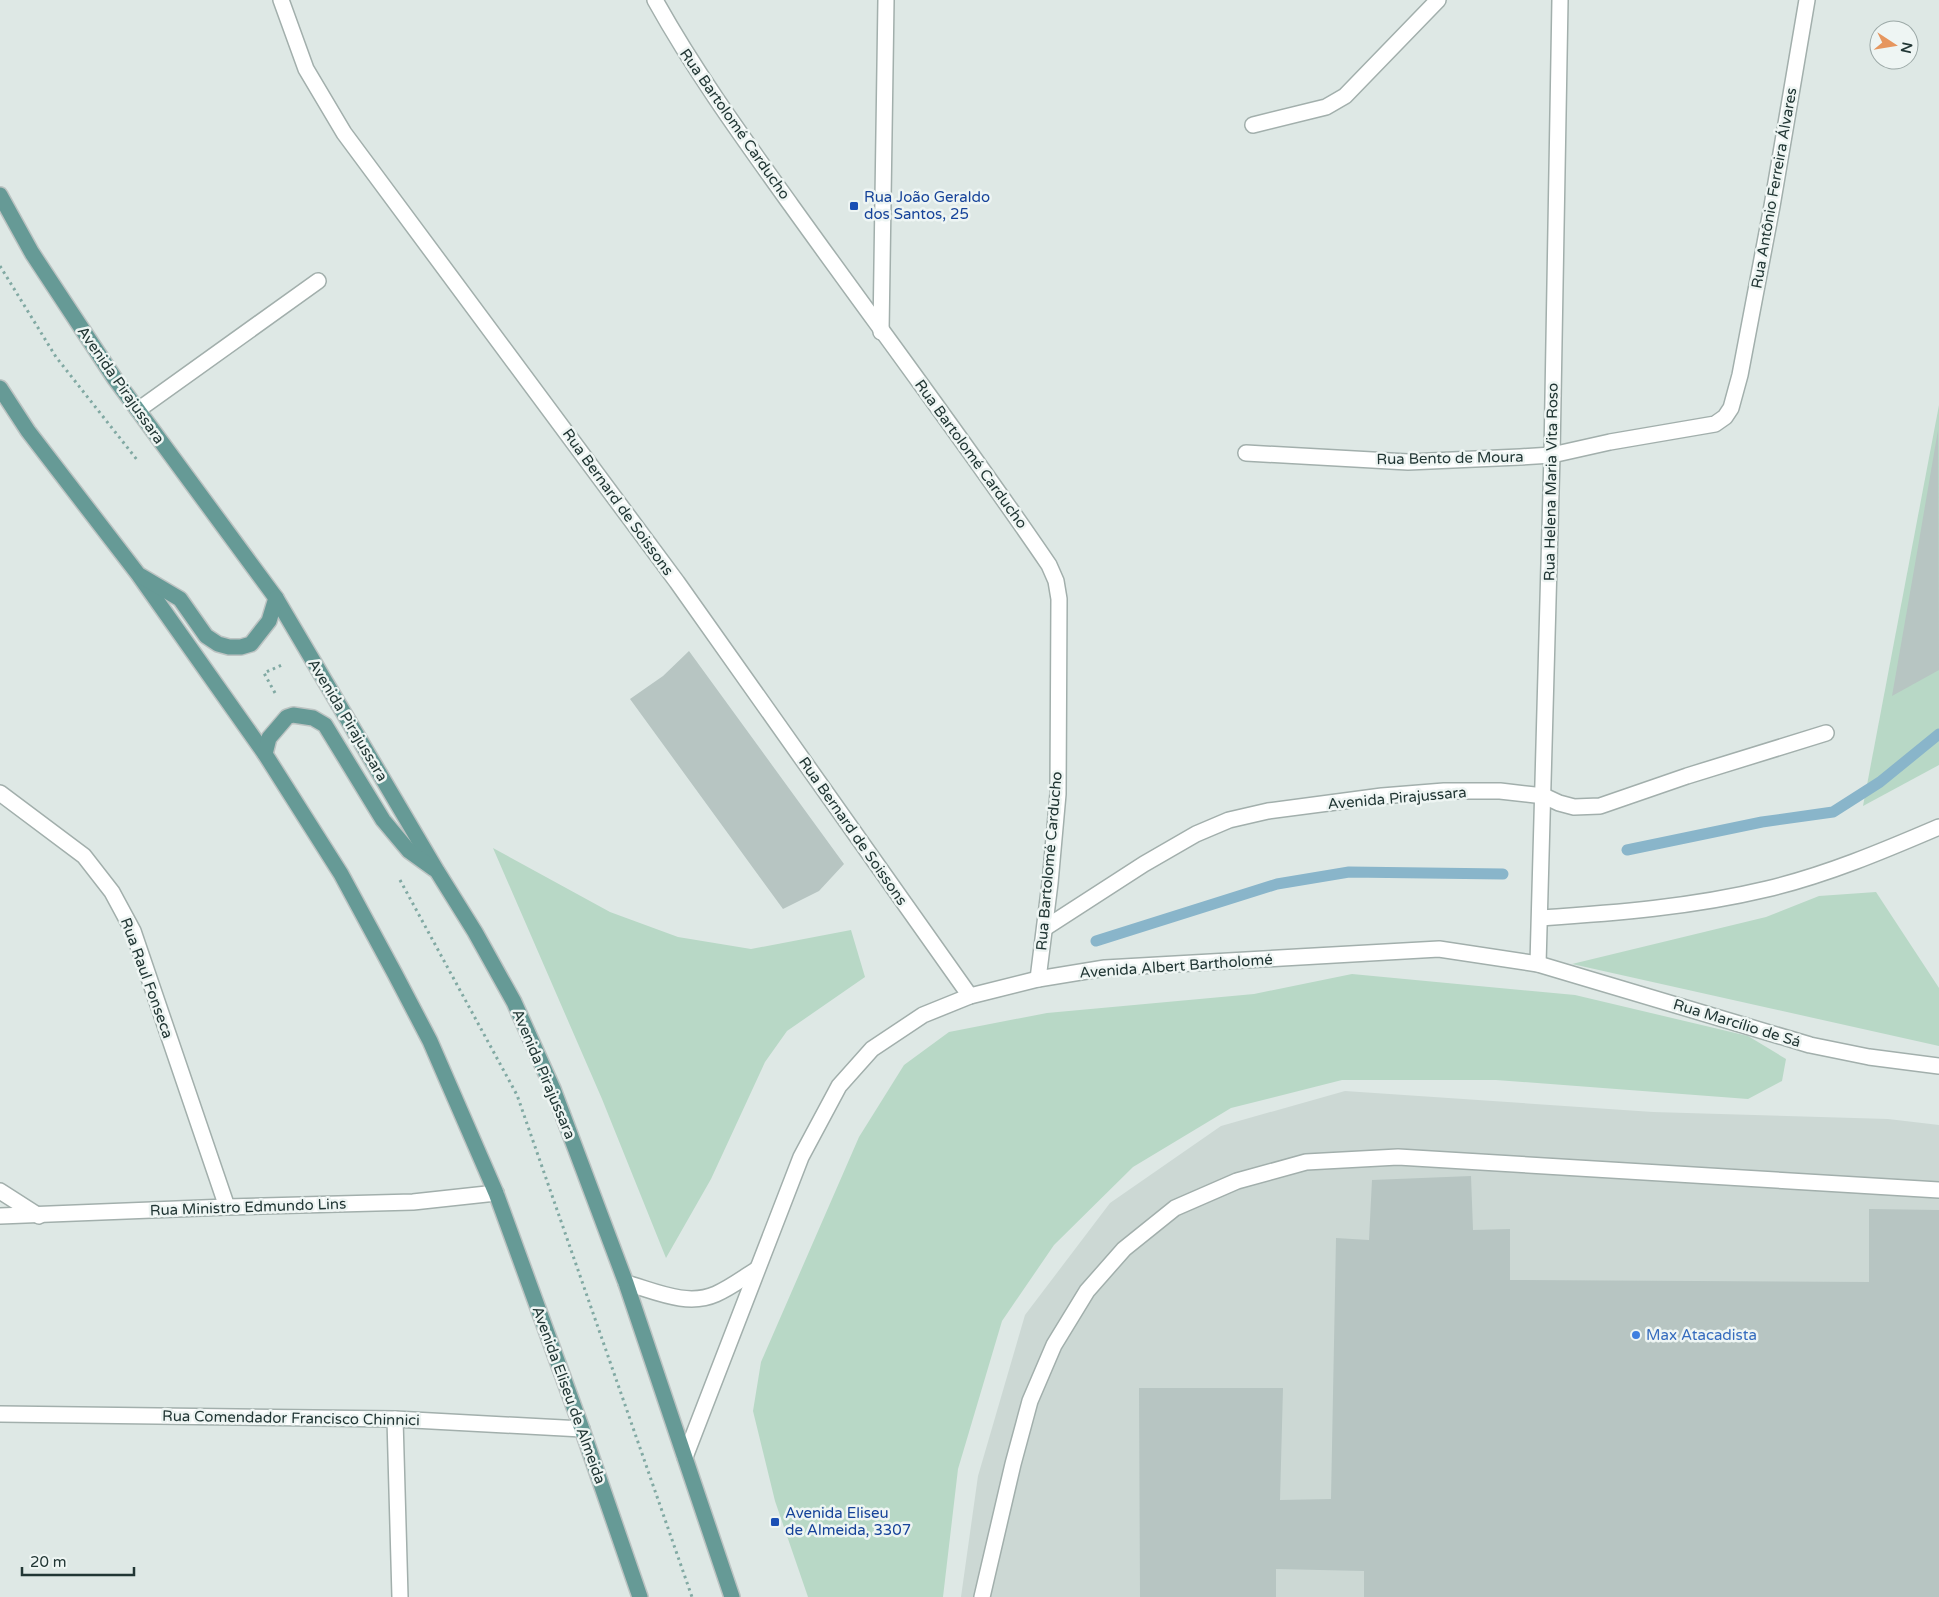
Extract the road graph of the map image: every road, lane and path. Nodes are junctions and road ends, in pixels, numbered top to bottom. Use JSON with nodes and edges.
{"nodes":[{"id":1,"x":281,"y":0,"type":"edge"},
{"id":2,"x":655,"y":0,"type":"edge"},
{"id":3,"x":886,"y":0,"type":"edge"},
{"id":4,"x":1438,"y":0,"type":"edge"},
{"id":5,"x":1560,"y":0,"type":"edge"},
{"id":6,"x":1807,"y":0,"type":"edge"},
{"id":7,"x":1253,"y":125,"type":"dead end"},
{"id":8,"x":0,"y":195,"type":"edge"},
{"id":9,"x":318,"y":281,"type":"dead end"},
{"id":10,"x":881,"y":332,"type":"junction"},
{"id":11,"x":1740,"y":375,"type":"joint"},
{"id":12,"x":0,"y":388,"type":"edge"},
{"id":13,"x":138,"y":410,"type":"junction"},
{"id":14,"x":1246,"y":453,"type":"dead end"},
{"id":15,"x":1552,"y":455,"type":"junction"},
{"id":16,"x":138,"y":574,"type":"junction"},
{"id":17,"x":276,"y":598,"type":"junction"},
{"id":18,"x":1826,"y":733,"type":"dead end"},
{"id":19,"x":265,"y":754,"type":"junction"},
{"id":20,"x":0,"y":793,"type":"edge"},
{"id":21,"x":1544,"y":796,"type":"junction"},
{"id":22,"x":1939,"y":827,"type":"edge"},
{"id":23,"x":437,"y":871,"type":"junction"},
{"id":24,"x":1540,"y":918,"type":"junction"},
{"id":25,"x":1044,"y":928,"type":"junction"},
{"id":26,"x":1538,"y":964,"type":"junction"},
{"id":27,"x":1038,"y":979,"type":"junction"},
{"id":28,"x":970,"y":996,"type":"junction"},
{"id":29,"x":1939,"y":1066,"type":"edge"},
{"id":30,"x":1939,"y":1190,"type":"edge"},
{"id":31,"x":0,"y":1191,"type":"edge"},
{"id":32,"x":496,"y":1193,"type":"junction"},
{"id":33,"x":227,"y":1207,"type":"junction"},
{"id":34,"x":0,"y":1216,"type":"edge"},
{"id":35,"x":39,"y":1216,"type":"junction"},
{"id":36,"x":756,"y":1270,"type":"junction"},
{"id":37,"x":626,"y":1283,"type":"junction"},
{"id":38,"x":0,"y":1414,"type":"edge"},
{"id":39,"x":395,"y":1419,"type":"junction"},
{"id":40,"x":582,"y":1429,"type":"junction"},
{"id":41,"x":685,"y":1458,"type":"junction"},
{"id":42,"x":400,"y":1597,"type":"edge"},
{"id":43,"x":640,"y":1597,"type":"edge"},
{"id":44,"x":732,"y":1597,"type":"edge"},
{"id":45,"x":982,"y":1597,"type":"edge"}],
"edges":[{"from":1,"to":28,"type":"street","name":"Rua Bernard de Soissons"},
{"from":2,"to":10,"type":"street","name":"Rua Bartolomé Carducho"},
{"from":3,"to":10,"type":"street"},
{"from":4,"to":7,"type":"street"},
{"from":5,"to":15,"type":"street","name":"Rua Helena Maria Vita Roso"},
{"from":6,"to":11,"type":"street","name":"Rua Antônio Ferreira Álvares"},
{"from":8,"to":13,"type":"main road","name":"Avenida Pirajussara"},
{"from":9,"to":13,"type":"street"},
{"from":10,"to":25,"type":"street","name":"Rua Bartolomé Carducho"},
{"from":11,"to":15,"type":"street","name":"Rua Bento de Moura"},
{"from":12,"to":16,"type":"main road"},
{"from":13,"to":17,"type":"main road","name":"Avenida Pirajussara"},
{"from":14,"to":15,"type":"street","name":"Rua Bento de Moura"},
{"from":15,"to":21,"type":"street","name":"Rua Helena Maria Vita Roso"},
{"from":16,"to":17,"type":"main road"},
{"from":16,"to":19,"type":"main road"},
{"from":17,"to":23,"type":"main road","name":"Avenida Pirajussara"},
{"from":18,"to":21,"type":"street","name":"Avenida Pirajussara"},
{"from":19,"to":23,"type":"main road"},
{"from":19,"to":32,"type":"main road"},
{"from":20,"to":33,"type":"street","name":"Rua Raul Fonseca"},
{"from":21,"to":24,"type":"street","name":"Rua Helena Maria Vita Roso"},
{"from":21,"to":25,"type":"street","name":"Avenida Pirajussara"},
{"from":22,"to":24,"type":"street"},
{"from":23,"to":37,"type":"main road","name":"Avenida Pirajussara"},
{"from":24,"to":26,"type":"street","name":"Rua Helena Maria Vita Roso"},
{"from":25,"to":27,"type":"street","name":"Rua Bartolomé Carducho"},
{"from":26,"to":27,"type":"street","name":"Avenida Albert Bartholomé"},
{"from":26,"to":29,"type":"street","name":"Rua Marcílio de Sá"},
{"from":27,"to":28,"type":"street","name":"Avenida Albert Bartholomé"},
{"from":28,"to":36,"type":"street","name":"Avenida Albert Bartholomé"},
{"from":30,"to":45,"type":"street"},
{"from":31,"to":35,"type":"street"},
{"from":32,"to":33,"type":"street","name":"Rua Ministro Edmundo Lins"},
{"from":32,"to":40,"type":"main road","name":"Avenida Eliseu de Almeida"},
{"from":33,"to":35,"type":"street","name":"Rua Ministro Edmundo Lins"},
{"from":34,"to":35,"type":"street","name":"Rua Ministro Edmundo Lins"},
{"from":36,"to":37,"type":"street"},
{"from":36,"to":41,"type":"street","name":"Avenida Albert Bartholomé"},
{"from":37,"to":41,"type":"main road"},
{"from":38,"to":39,"type":"street","name":"Rua Comendador Francisco Chinnici"},
{"from":39,"to":40,"type":"street","name":"Rua Comendador Francisco Chinnici"},
{"from":39,"to":42,"type":"street"},
{"from":40,"to":43,"type":"main road","name":"Avenida Eliseu de Almeida"},
{"from":41,"to":44,"type":"main road"}]}
